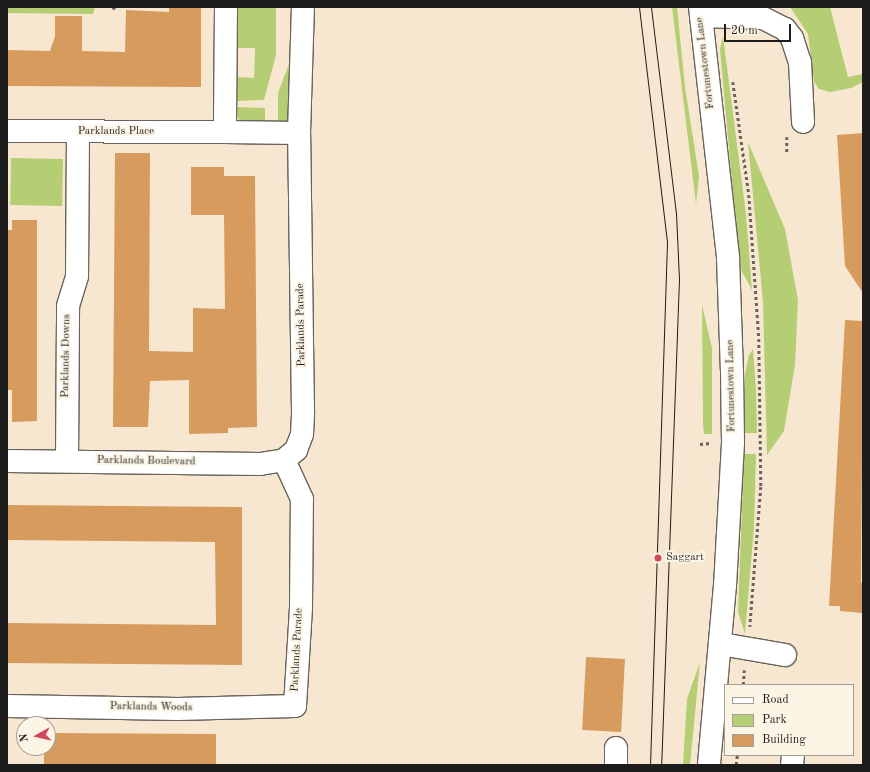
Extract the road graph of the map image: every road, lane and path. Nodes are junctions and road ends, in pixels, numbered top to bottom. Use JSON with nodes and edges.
{"nodes":[{"id":1,"x":226,"y":7,"type":"edge"},
{"id":2,"x":302,"y":7,"type":"edge"},
{"id":3,"x":700,"y":12,"type":"edge"},
{"id":4,"x":795,"y":126,"type":"joint"},
{"id":5,"x":7,"y":131,"type":"edge"},
{"id":6,"x":78,"y":131,"type":"junction"},
{"id":7,"x":224,"y":132,"type":"junction"},
{"id":8,"x":299,"y":133,"type":"junction"},
{"id":9,"x":787,"y":154,"type":"dead end"},
{"id":10,"x":284,"y":460,"type":"junction"},
{"id":11,"x":7,"y":461,"type":"edge"},
{"id":12,"x":67,"y":461,"type":"junction"},
{"id":13,"x":720,"y":644,"type":"junction"},
{"id":14,"x":785,"y":655,"type":"dead end"},
{"id":15,"x":745,"y":666,"type":"dead end"},
{"id":16,"x":743,"y":684,"type":"edge"},
{"id":17,"x":7,"y":706,"type":"edge"},
{"id":18,"x":295,"y":706,"type":"joint"},
{"id":19,"x":709,"y":765,"type":"edge"}],
"edges":[{"from":1,"to":7,"type":"street"},
{"from":2,"to":8,"type":"street","name":"Parklands Parade"},
{"from":3,"to":4,"type":"street"},
{"from":3,"to":13,"type":"street","name":"Fortunestown Lane"},
{"from":4,"to":9,"type":"path"},
{"from":5,"to":6,"type":"street","name":"Parklands Place"},
{"from":6,"to":7,"type":"street","name":"Parklands Place"},
{"from":6,"to":12,"type":"street","name":"Parklands Downs"},
{"from":7,"to":8,"type":"street"},
{"from":8,"to":10,"type":"street","name":"Parklands Parade"},
{"from":10,"to":12,"type":"street","name":"Parklands Boulevard"},
{"from":10,"to":18,"type":"street","name":"Parklands Parade"},
{"from":11,"to":12,"type":"street","name":"Parklands Boulevard"},
{"from":13,"to":14,"type":"street"},
{"from":13,"to":19,"type":"street","name":"Fortunestown Lane"},
{"from":15,"to":16,"type":"path"},
{"from":17,"to":18,"type":"street","name":"Parklands Woods"}]}
